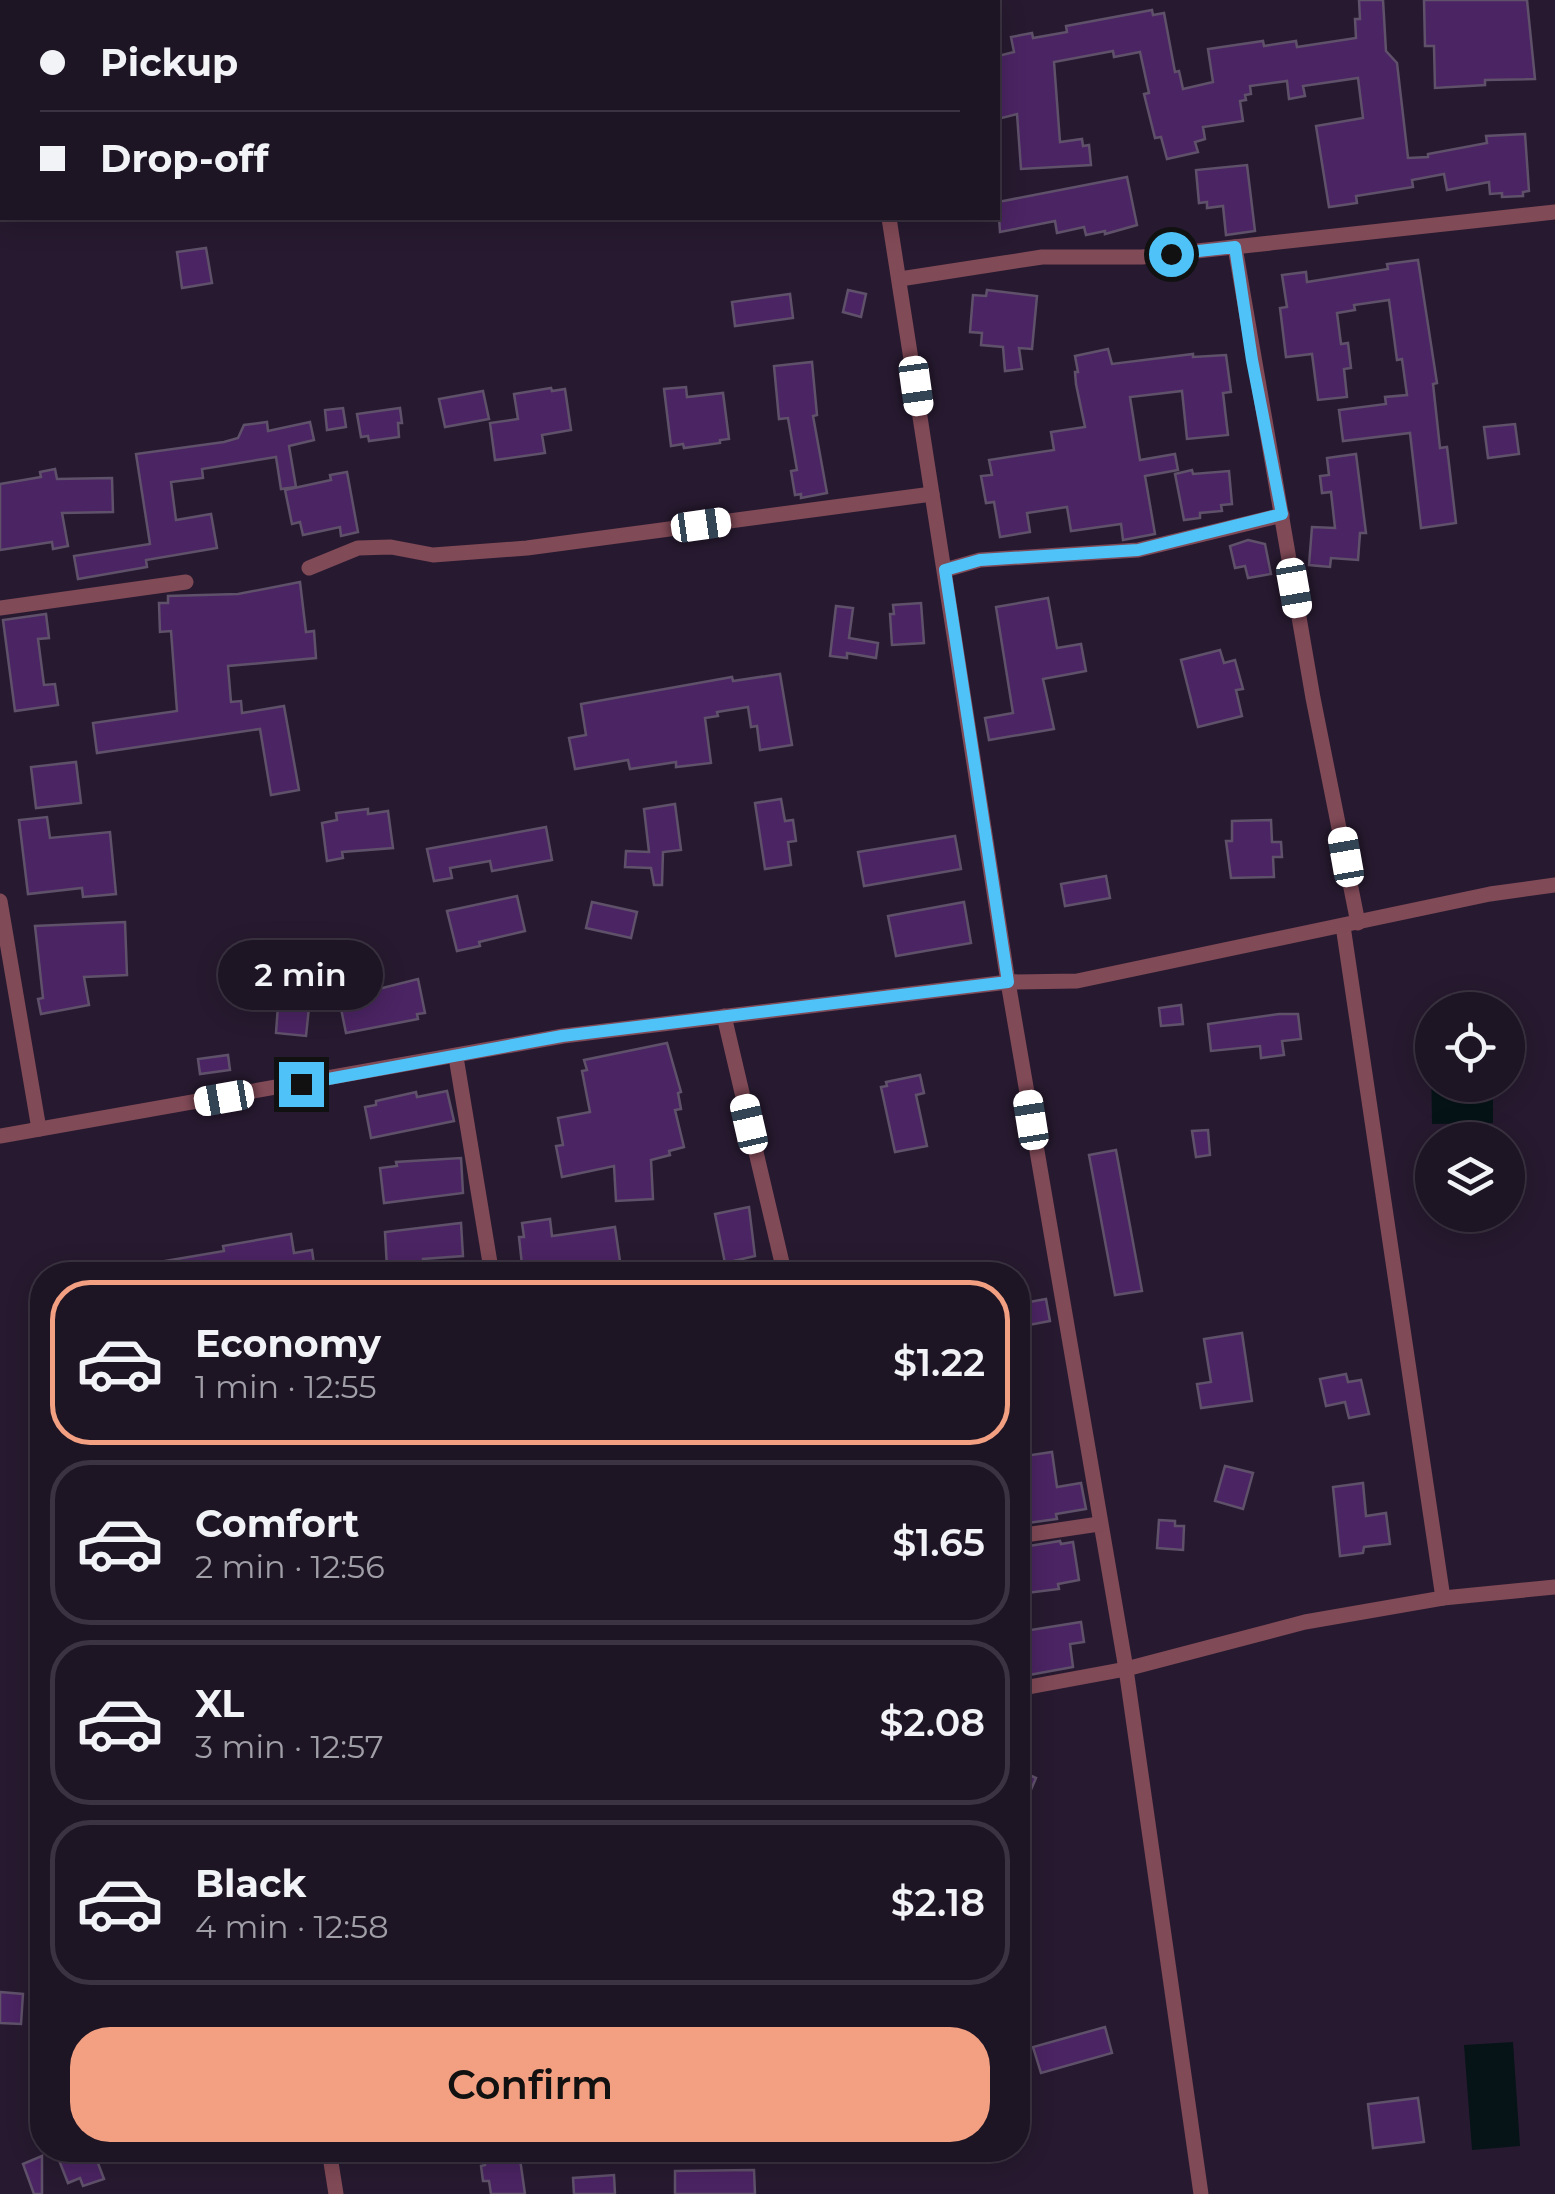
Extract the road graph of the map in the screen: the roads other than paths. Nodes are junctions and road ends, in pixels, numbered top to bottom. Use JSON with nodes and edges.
{"nodes":[{"id":1,"x":1555,"y":212,"type":"edge"},
{"id":2,"x":889,"y":220,"type":"edge"},
{"id":3,"x":1235,"y":247,"type":"junction"},
{"id":4,"x":900,"y":279,"type":"junction"},
{"id":5,"x":932,"y":494,"type":"junction"},
{"id":6,"x":1282,"y":514,"type":"junction"},
{"id":7,"x":309,"y":568,"type":"dead end"},
{"id":8,"x":945,"y":570,"type":"junction"},
{"id":9,"x":186,"y":582,"type":"dead end"},
{"id":10,"x":0,"y":608,"type":"edge"},
{"id":11,"x":1555,"y":885,"type":"edge"},
{"id":12,"x":0,"y":901,"type":"edge"},
{"id":13,"x":1350,"y":924,"type":"junction"},
{"id":14,"x":1008,"y":982,"type":"junction"},
{"id":15,"x":724,"y":1016,"type":"junction"},
{"id":16,"x":456,"y":1058,"type":"junction"},
{"id":17,"x":39,"y":1129,"type":"junction"},
{"id":18,"x":0,"y":1136,"type":"edge"},
{"id":19,"x":490,"y":1262,"type":"edge"},
{"id":20,"x":782,"y":1262,"type":"edge"},
{"id":21,"x":1099,"y":1524,"type":"junction"},
{"id":22,"x":1030,"y":1534,"type":"edge"},
{"id":23,"x":1555,"y":1587,"type":"edge"},
{"id":24,"x":1443,"y":1598,"type":"junction"},
{"id":25,"x":1126,"y":1670,"type":"junction"},
{"id":26,"x":1030,"y":1687,"type":"edge"},
{"id":27,"x":330,"y":2162,"type":"edge"},
{"id":28,"x":336,"y":2194,"type":"edge"},
{"id":29,"x":1201,"y":2194,"type":"edge"}],
"edges":[{"from":1,"to":3,"type":"street"},
{"from":2,"to":4,"type":"street"},
{"from":3,"to":4,"type":"street"},
{"from":3,"to":6,"type":"street"},
{"from":4,"to":5,"type":"street"},
{"from":5,"to":7,"type":"street"},
{"from":5,"to":8,"type":"street"},
{"from":6,"to":8,"type":"street"},
{"from":6,"to":13,"type":"street"},
{"from":8,"to":14,"type":"street"},
{"from":9,"to":10,"type":"street"},
{"from":11,"to":13,"type":"street"},
{"from":12,"to":17,"type":"street"},
{"from":13,"to":14,"type":"street"},
{"from":13,"to":24,"type":"street"},
{"from":14,"to":15,"type":"street"},
{"from":14,"to":21,"type":"street"},
{"from":15,"to":16,"type":"street"},
{"from":15,"to":20,"type":"street"},
{"from":16,"to":17,"type":"street"},
{"from":16,"to":19,"type":"street"},
{"from":17,"to":18,"type":"street"},
{"from":21,"to":22,"type":"street"},
{"from":21,"to":25,"type":"street"},
{"from":23,"to":24,"type":"street"},
{"from":24,"to":25,"type":"street"},
{"from":25,"to":26,"type":"street"},
{"from":25,"to":29,"type":"street"},
{"from":27,"to":28,"type":"street"}]}
